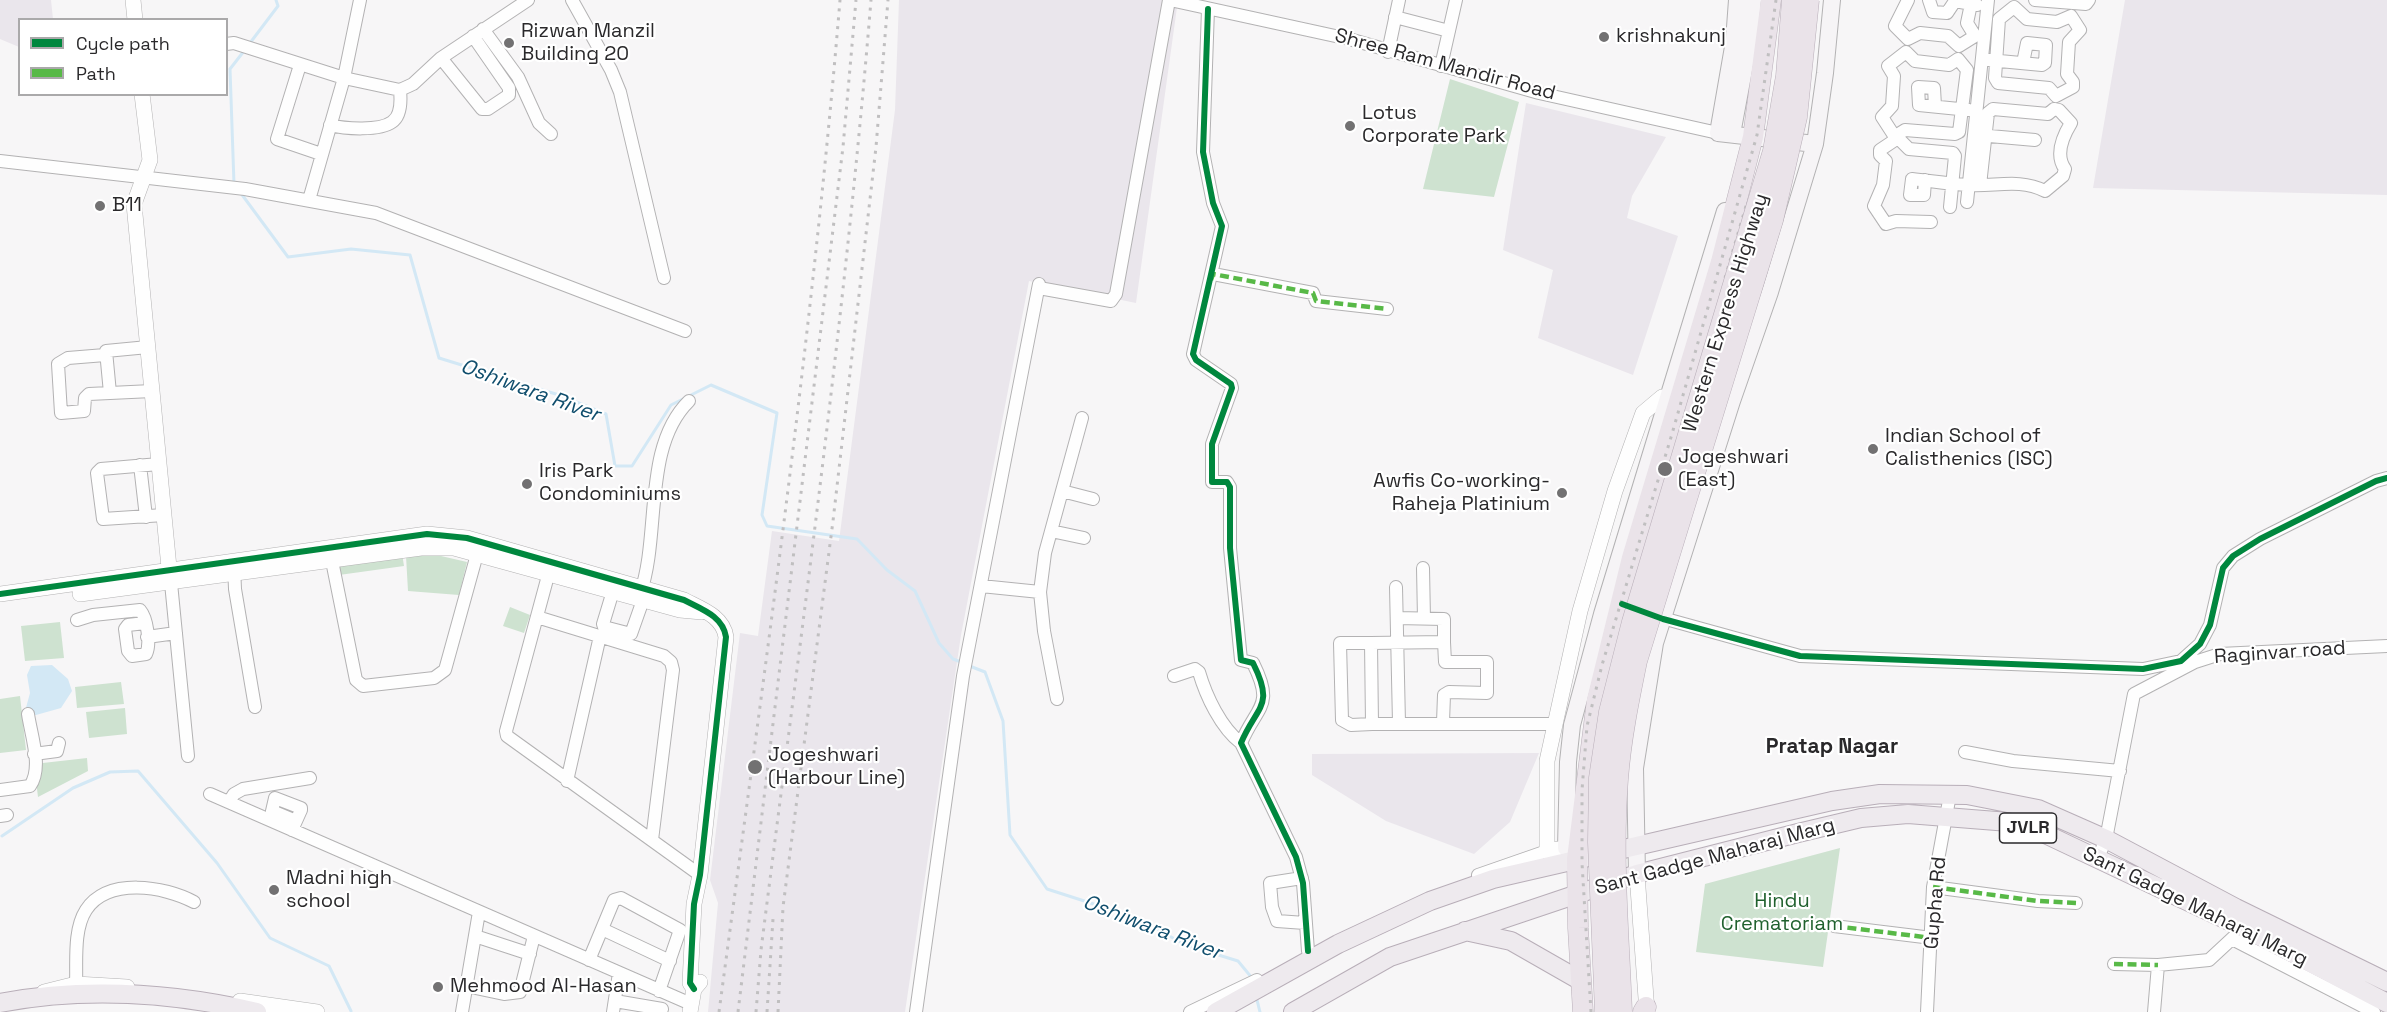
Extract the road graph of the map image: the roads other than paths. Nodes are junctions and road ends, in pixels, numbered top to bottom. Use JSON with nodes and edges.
{"nodes":[{"id":1,"x":133,"y":0,"type":"edge"},
{"id":2,"x":360,"y":0,"type":"edge"},
{"id":3,"x":528,"y":0,"type":"edge"},
{"id":4,"x":572,"y":0,"type":"edge"},
{"id":5,"x":1170,"y":0,"type":"edge"},
{"id":6,"x":1399,"y":0,"type":"edge"},
{"id":7,"x":1456,"y":0,"type":"edge"},
{"id":8,"x":1737,"y":0,"type":"edge"},
{"id":9,"x":1753,"y":0,"type":"edge"},
{"id":10,"x":1766,"y":0,"type":"edge"},
{"id":11,"x":1771,"y":0,"type":"edge"},
{"id":12,"x":1792,"y":0,"type":"edge"},
{"id":13,"x":1809,"y":0,"type":"edge"},
{"id":14,"x":1832,"y":0,"type":"edge"},
{"id":15,"x":1908,"y":0,"type":"edge"},
{"id":16,"x":1929,"y":0,"type":"edge"},
{"id":17,"x":2036,"y":0,"type":"edge"},
{"id":18,"x":2089,"y":0,"type":"edge"},
{"id":19,"x":1980,"y":2,"type":"edge"},
{"id":20,"x":1195,"y":3,"type":"edge"},
{"id":21,"x":1216,"y":7,"type":"edge"},
{"id":22,"x":1395,"y":17,"type":"junction"},
{"id":23,"x":135,"y":18,"type":"edge"},
{"id":24,"x":1449,"y":31,"type":"junction"},
{"id":25,"x":478,"y":33,"type":"junction"},
{"id":26,"x":230,"y":43,"type":"edge"},
{"id":27,"x":1388,"y":52,"type":"junction"},
{"id":28,"x":441,"y":58,"type":"junction"},
{"id":29,"x":1982,"y":59,"type":"junction"},
{"id":30,"x":1995,"y":61,"type":"junction"},
{"id":31,"x":2023,"y":63,"type":"dead end"},
{"id":32,"x":300,"y":65,"type":"junction"},
{"id":33,"x":1441,"y":66,"type":"junction"},
{"id":34,"x":344,"y":78,"type":"junction"},
{"id":35,"x":400,"y":90,"type":"junction"},
{"id":36,"x":142,"y":96,"type":"edge"},
{"id":37,"x":1935,"y":106,"type":"dead end"},
{"id":38,"x":1962,"y":109,"type":"junction"},
{"id":39,"x":1976,"y":110,"type":"junction"},
{"id":40,"x":330,"y":125,"type":"junction"},
{"id":41,"x":550,"y":134,"type":"dead end"},
{"id":42,"x":1738,"y":135,"type":"junction"},
{"id":43,"x":1980,"y":135,"type":"junction"},
{"id":44,"x":2035,"y":140,"type":"dead end"},
{"id":45,"x":1815,"y":144,"type":"junction"},
{"id":46,"x":321,"y":154,"type":"junction"},
{"id":47,"x":0,"y":161,"type":"edge"},
{"id":48,"x":143,"y":178,"type":"junction"},
{"id":49,"x":1925,"y":180,"type":"dead end"},
{"id":50,"x":1952,"y":183,"type":"junction"},
{"id":51,"x":1974,"y":185,"type":"junction"},
{"id":52,"x":309,"y":200,"type":"junction"},
{"id":53,"x":1967,"y":201,"type":"dead end"},
{"id":54,"x":1950,"y":207,"type":"dead end"},
{"id":55,"x":1930,"y":222,"type":"dead end"},
{"id":56,"x":1213,"y":274,"type":"junction"},
{"id":57,"x":664,"y":278,"type":"dead end"},
{"id":58,"x":1387,"y":309,"type":"dead end"},
{"id":59,"x":685,"y":331,"type":"dead end"},
{"id":60,"x":148,"y":347,"type":"junction"},
{"id":61,"x":105,"y":355,"type":"junction"},
{"id":62,"x":152,"y":391,"type":"junction"},
{"id":63,"x":110,"y":393,"type":"junction"},
{"id":64,"x":1673,"y":397,"type":"junction"},
{"id":65,"x":689,"y":401,"type":"dead end"},
{"id":66,"x":1082,"y":418,"type":"dead end"},
{"id":67,"x":159,"y":464,"type":"junction"},
{"id":68,"x":141,"y":465,"type":"junction"},
{"id":69,"x":2387,"y":478,"type":"edge"},
{"id":70,"x":1062,"y":491,"type":"junction"},
{"id":71,"x":1093,"y":499,"type":"dead end"},
{"id":72,"x":164,"y":515,"type":"junction"},
{"id":73,"x":146,"y":517,"type":"junction"},
{"id":74,"x":1052,"y":531,"type":"junction"},
{"id":75,"x":1084,"y":538,"type":"dead end"},
{"id":76,"x":479,"y":548,"type":"junction"},
{"id":77,"x":331,"y":554,"type":"junction"},
{"id":78,"x":234,"y":568,"type":"junction"},
{"id":79,"x":1423,"y":568,"type":"dead end"},
{"id":80,"x":549,"y":573,"type":"junction"},
{"id":81,"x":170,"y":577,"type":"junction"},
{"id":82,"x":981,"y":586,"type":"junction"},
{"id":83,"x":1396,"y":587,"type":"dead end"},
{"id":84,"x":613,"y":591,"type":"junction"},
{"id":85,"x":53,"y":592,"type":"junction"},
{"id":86,"x":1040,"y":592,"type":"junction"},
{"id":87,"x":0,"y":594,"type":"edge"},
{"id":88,"x":641,"y":596,"type":"junction"},
{"id":89,"x":0,"y":604,"type":"edge"},
{"id":90,"x":1614,"y":612,"type":"junction"},
{"id":91,"x":537,"y":617,"type":"junction"},
{"id":92,"x":1397,"y":618,"type":"junction"},
{"id":93,"x":1424,"y":619,"type":"junction"},
{"id":94,"x":1663,"y":619,"type":"junction"},
{"id":95,"x":77,"y":621,"type":"dead end"},
{"id":96,"x":145,"y":623,"type":"junction"},
{"id":97,"x":176,"y":633,"type":"junction"},
{"id":98,"x":600,"y":636,"type":"junction"},
{"id":99,"x":147,"y":637,"type":"junction"},
{"id":100,"x":1398,"y":642,"type":"junction"},
{"id":101,"x":1444,"y":642,"type":"junction"},
{"id":102,"x":1371,"y":643,"type":"junction"},
{"id":103,"x":2387,"y":646,"type":"edge"},
{"id":104,"x":1174,"y":676,"type":"dead end"},
{"id":105,"x":1057,"y":699,"type":"dead end"},
{"id":106,"x":255,"y":707,"type":"dead end"},
{"id":107,"x":28,"y":714,"type":"dead end"},
{"id":108,"x":1443,"y":722,"type":"junction"},
{"id":109,"x":1399,"y":723,"type":"junction"},
{"id":110,"x":1372,"y":724,"type":"junction"},
{"id":111,"x":1555,"y":724,"type":"junction"},
{"id":112,"x":1241,"y":743,"type":"junction"},
{"id":113,"x":52,"y":746,"type":"dead end"},
{"id":114,"x":1965,"y":752,"type":"dead end"},
{"id":115,"x":34,"y":754,"type":"junction"},
{"id":116,"x":188,"y":756,"type":"dead end"},
{"id":117,"x":2120,"y":771,"type":"junction"},
{"id":118,"x":310,"y":778,"type":"dead end"},
{"id":119,"x":567,"y":781,"type":"junction"},
{"id":120,"x":0,"y":790,"type":"edge"},
{"id":121,"x":210,"y":794,"type":"dead end"},
{"id":122,"x":1950,"y":795,"type":"junction"},
{"id":123,"x":229,"y":802,"type":"junction"},
{"id":124,"x":1948,"y":816,"type":"junction"},
{"id":125,"x":2106,"y":838,"type":"junction"},
{"id":126,"x":651,"y":840,"type":"junction"},
{"id":127,"x":1636,"y":846,"type":"junction"},
{"id":128,"x":1547,"y":851,"type":"junction"},
{"id":129,"x":1574,"y":851,"type":"junction"},
{"id":130,"x":2098,"y":858,"type":"junction"},
{"id":131,"x":1637,"y":874,"type":"junction"},
{"id":132,"x":700,"y":875,"type":"junction"},
{"id":133,"x":1302,"y":878,"type":"junction"},
{"id":134,"x":1933,"y":887,"type":"junction"},
{"id":135,"x":1577,"y":894,"type":"junction"},
{"id":136,"x":194,"y":902,"type":"dead end"},
{"id":137,"x":2076,"y":903,"type":"dead end"},
{"id":138,"x":479,"y":912,"type":"junction"},
{"id":139,"x":1305,"y":923,"type":"junction"},
{"id":140,"x":1834,"y":926,"type":"dead end"},
{"id":141,"x":602,"y":929,"type":"junction"},
{"id":142,"x":1465,"y":930,"type":"junction"},
{"id":143,"x":2238,"y":933,"type":"junction"},
{"id":144,"x":475,"y":936,"type":"junction"},
{"id":145,"x":534,"y":936,"type":"junction"},
{"id":146,"x":1348,"y":937,"type":"junction"},
{"id":147,"x":1932,"y":938,"type":"junction"},
{"id":148,"x":1308,"y":951,"type":"junction"},
{"id":149,"x":530,"y":954,"type":"junction"},
{"id":150,"x":589,"y":960,"type":"junction"},
{"id":151,"x":670,"y":961,"type":"junction"},
{"id":152,"x":2114,"y":964,"type":"dead end"},
{"id":153,"x":2158,"y":965,"type":"junction"},
{"id":154,"x":619,"y":973,"type":"junction"},
{"id":155,"x":1581,"y":981,"type":"junction"},
{"id":156,"x":2387,"y":982,"type":"edge"},
{"id":157,"x":76,"y":984,"type":"junction"},
{"id":158,"x":466,"y":987,"type":"junction"},
{"id":159,"x":659,"y":991,"type":"junction"},
{"id":160,"x":30,"y":997,"type":"junction"},
{"id":161,"x":691,"y":1002,"type":"edge"},
{"id":162,"x":0,"y":1003,"type":"edge"},
{"id":163,"x":2387,"y":1003,"type":"edge"},
{"id":164,"x":614,"y":1007,"type":"edge"},
{"id":165,"x":662,"y":1009,"type":"dead end"},
{"id":166,"x":1646,"y":1010,"type":"edge"},
{"id":167,"x":257,"y":1012,"type":"edge"},
{"id":168,"x":317,"y":1012,"type":"edge"},
{"id":169,"x":462,"y":1012,"type":"edge"},
{"id":170,"x":916,"y":1012,"type":"edge"},
{"id":171,"x":1190,"y":1012,"type":"edge"},
{"id":172,"x":1216,"y":1012,"type":"edge"},
{"id":173,"x":1293,"y":1012,"type":"edge"},
{"id":174,"x":1573,"y":1012,"type":"edge"},
{"id":175,"x":1583,"y":1012,"type":"edge"},
{"id":176,"x":1605,"y":1012,"type":"edge"},
{"id":177,"x":1622,"y":1012,"type":"edge"},
{"id":178,"x":1927,"y":1012,"type":"edge"},
{"id":179,"x":2154,"y":1012,"type":"edge"},
{"id":180,"x":2374,"y":1012,"type":"edge"}],
"edges":[{"from":1,"to":23,"type":"street"},
{"from":2,"to":34,"type":"street"},
{"from":3,"to":25,"type":"street"},
{"from":4,"to":57,"type":"street"},
{"from":5,"to":20,"type":"street","name":"Shree Ram Mandir Road"},
{"from":5,"to":82,"type":"street"},
{"from":6,"to":22,"type":"street"},
{"from":7,"to":24,"type":"street"},
{"from":8,"to":42,"type":"main road"},
{"from":9,"to":42,"type":"main road"},
{"from":10,"to":42,"type":"main road"},
{"from":11,"to":42,"type":"highway"},
{"from":12,"to":176,"type":"highway","name":"Western Express Highway","bridge":true},
{"from":13,"to":177,"type":"highway","name":"Western Express Highway","bridge":true},
{"from":14,"to":45,"type":"main road"},
{"from":15,"to":19,"type":"street"},
{"from":16,"to":19,"type":"street"},
{"from":17,"to":18,"type":"street"},
{"from":19,"to":29,"type":"street"},
{"from":20,"to":21,"type":"street","name":"Shree Ram Mandir Road"},
{"from":21,"to":27,"type":"street","name":"Shree Ram Mandir Road"},
{"from":21,"to":56,"type":"street"},
{"from":22,"to":24,"type":"street"},
{"from":22,"to":27,"type":"street"},
{"from":24,"to":33,"type":"street"},
{"from":25,"to":28,"type":"street"},
{"from":25,"to":28,"type":"street"},
{"from":25,"to":41,"type":"street"},
{"from":26,"to":32,"type":"street"},
{"from":27,"to":33,"type":"street","name":"Shree Ram Mandir Road"},
{"from":28,"to":35,"type":"street"},
{"from":29,"to":30,"type":"street"},
{"from":29,"to":39,"type":"street"},
{"from":30,"to":30,"type":"street"},
{"from":30,"to":31,"type":"street"},
{"from":32,"to":34,"type":"street"},
{"from":32,"to":46,"type":"street"},
{"from":33,"to":42,"type":"street","name":"Shree Ram Mandir Road"},
{"from":34,"to":35,"type":"street"},
{"from":34,"to":40,"type":"street"},
{"from":35,"to":40,"type":"street"},
{"from":36,"to":48,"type":"street"},
{"from":37,"to":38,"type":"street"},
{"from":38,"to":38,"type":"street"},
{"from":38,"to":39,"type":"street"},
{"from":39,"to":43,"type":"street"},
{"from":40,"to":46,"type":"street"},
{"from":42,"to":45,"type":"main road"},
{"from":42,"to":64,"type":"highway"},
{"from":43,"to":44,"type":"street"},
{"from":43,"to":51,"type":"street"},
{"from":43,"to":51,"type":"street"},
{"from":45,"to":94,"type":"main road"},
{"from":46,"to":52,"type":"street"},
{"from":47,"to":48,"type":"street"},
{"from":48,"to":52,"type":"street"},
{"from":48,"to":60,"type":"street"},
{"from":49,"to":50,"type":"street"},
{"from":50,"to":51,"type":"street"},
{"from":50,"to":54,"type":"street"},
{"from":50,"to":55,"type":"street"},
{"from":51,"to":53,"type":"street"},
{"from":52,"to":59,"type":"street"},
{"from":56,"to":58,"type":"street"},
{"from":56,"to":112,"type":"street"},
{"from":60,"to":61,"type":"street"},
{"from":60,"to":62,"type":"street"},
{"from":61,"to":63,"type":"street"},
{"from":61,"to":63,"type":"street"},
{"from":62,"to":63,"type":"street"},
{"from":62,"to":67,"type":"street"},
{"from":64,"to":90,"type":"highway"},
{"from":64,"to":111,"type":"street"},
{"from":65,"to":88,"type":"street"},
{"from":66,"to":70,"type":"street"},
{"from":67,"to":68,"type":"street"},
{"from":67,"to":72,"type":"street"},
{"from":68,"to":73,"type":"street"},
{"from":68,"to":73,"type":"street"},
{"from":69,"to":94,"type":"street"},
{"from":70,"to":71,"type":"street"},
{"from":70,"to":74,"type":"street"},
{"from":72,"to":73,"type":"street"},
{"from":72,"to":81,"type":"street"},
{"from":74,"to":75,"type":"street"},
{"from":74,"to":86,"type":"street"},
{"from":76,"to":77,"type":"street"},
{"from":76,"to":77,"type":"street"},
{"from":76,"to":80,"type":"street"},
{"from":76,"to":88,"type":"street"},
{"from":77,"to":78,"type":"street"},
{"from":78,"to":81,"type":"street"},
{"from":78,"to":106,"type":"street"},
{"from":79,"to":93,"type":"street"},
{"from":80,"to":84,"type":"street"},
{"from":80,"to":91,"type":"street"},
{"from":81,"to":85,"type":"street"},
{"from":81,"to":97,"type":"street"},
{"from":82,"to":86,"type":"street"},
{"from":82,"to":170,"type":"street"},
{"from":83,"to":92,"type":"street"},
{"from":84,"to":88,"type":"street"},
{"from":84,"to":88,"type":"street"},
{"from":85,"to":87,"type":"street"},
{"from":85,"to":89,"type":"street"},
{"from":86,"to":105,"type":"street"},
{"from":88,"to":132,"type":"street"},
{"from":90,"to":94,"type":"street"},
{"from":90,"to":129,"type":"highway"},
{"from":91,"to":98,"type":"street"},
{"from":91,"to":119,"type":"street"},
{"from":92,"to":93,"type":"street"},
{"from":92,"to":100,"type":"street"},
{"from":93,"to":101,"type":"street"},
{"from":94,"to":127,"type":"main road"},
{"from":95,"to":96,"type":"street"},
{"from":96,"to":99,"type":"street"},
{"from":96,"to":99,"type":"street"},
{"from":97,"to":99,"type":"street"},
{"from":97,"to":116,"type":"street"},
{"from":98,"to":119,"type":"street"},
{"from":98,"to":126,"type":"street"},
{"from":100,"to":101,"type":"street"},
{"from":100,"to":102,"type":"street"},
{"from":100,"to":109,"type":"street"},
{"from":101,"to":108,"type":"street"},
{"from":102,"to":110,"type":"street"},
{"from":102,"to":110,"type":"street"},
{"from":103,"to":117,"type":"street","name":"Raginvar road"},
{"from":104,"to":112,"type":"street"},
{"from":107,"to":115,"type":"street"},
{"from":108,"to":109,"type":"street"},
{"from":108,"to":111,"type":"street"},
{"from":109,"to":110,"type":"street"},
{"from":111,"to":128,"type":"street"},
{"from":112,"to":133,"type":"street"},
{"from":113,"to":115,"type":"street"},
{"from":114,"to":117,"type":"street"},
{"from":115,"to":120,"type":"street"},
{"from":117,"to":125,"type":"street","name":"Raginvar road"},
{"from":118,"to":123,"type":"street"},
{"from":119,"to":126,"type":"street"},
{"from":121,"to":123,"type":"street"},
{"from":122,"to":124,"type":"street","name":"Gupha Rd"},
{"from":122,"to":125,"type":"main road","number":"JVLR"},
{"from":122,"to":127,"type":"main road","number":"JVLR"},
{"from":123,"to":138,"type":"street"},
{"from":124,"to":130,"type":"main road","name":"Sant Gadge Maharaj Marg","number":"JVLR"},
{"from":124,"to":131,"type":"main road","name":"Sant Gadge Maharaj Marg","number":"JVLR"},
{"from":124,"to":134,"type":"street","name":"Gupha Rd"},
{"from":125,"to":130,"type":"street","name":"Raginvar road"},
{"from":125,"to":156,"type":"main road","number":"JVLR"},
{"from":126,"to":132,"type":"street"},
{"from":127,"to":129,"type":"main road","number":"JVLR"},
{"from":127,"to":131,"type":"main road"},
{"from":128,"to":129,"type":"street"},
{"from":128,"to":146,"type":"street"},
{"from":129,"to":135,"type":"highway"},
{"from":129,"to":146,"type":"main road"},
{"from":130,"to":143,"type":"main road","name":"Sant Gadge Maharaj Marg","number":"JVLR"},
{"from":131,"to":135,"type":"main road","name":"Sant Gadge Maharaj Marg","number":"JVLR"},
{"from":131,"to":166,"type":"street"},
{"from":132,"to":161,"type":"street"},
{"from":133,"to":139,"type":"street"},
{"from":133,"to":139,"type":"street"},
{"from":134,"to":137,"type":"street"},
{"from":134,"to":147,"type":"street","name":"Gupha Rd"},
{"from":135,"to":142,"type":"main road","name":"Sant Gadge Maharaj Marg"},
{"from":135,"to":155,"type":"highway"},
{"from":136,"to":157,"type":"street"},
{"from":138,"to":144,"type":"street"},
{"from":138,"to":145,"type":"street"},
{"from":139,"to":148,"type":"street"},
{"from":140,"to":147,"type":"street"},
{"from":141,"to":150,"type":"street"},
{"from":141,"to":151,"type":"street"},
{"from":141,"to":151,"type":"street"},
{"from":142,"to":155,"type":"main road"},
{"from":142,"to":173,"type":"main road","name":"Sant Gadge Maharaj Marg"},
{"from":143,"to":153,"type":"street"},
{"from":143,"to":163,"type":"main road","name":"Sant Gadge Maharaj Marg","number":"JVLR"},
{"from":143,"to":180,"type":"street"},
{"from":144,"to":149,"type":"street"},
{"from":144,"to":158,"type":"street"},
{"from":145,"to":149,"type":"street"},
{"from":145,"to":150,"type":"street"},
{"from":146,"to":148,"type":"street"},
{"from":146,"to":172,"type":"main road"},
{"from":147,"to":178,"type":"street","name":"Gupha Rd"},
{"from":148,"to":171,"type":"street"},
{"from":149,"to":158,"type":"street"},
{"from":150,"to":154,"type":"street"},
{"from":151,"to":159,"type":"street"},
{"from":152,"to":153,"type":"street"},
{"from":153,"to":179,"type":"street"},
{"from":154,"to":159,"type":"street"},
{"from":154,"to":164,"type":"street"},
{"from":155,"to":174,"type":"street"},
{"from":155,"to":175,"type":"highway"},
{"from":157,"to":160,"type":"street"},
{"from":157,"to":168,"type":"street"},
{"from":158,"to":169,"type":"street"},
{"from":159,"to":161,"type":"street"},
{"from":160,"to":162,"type":"main road"},
{"from":160,"to":167,"type":"main road"},
{"from":164,"to":165,"type":"street"}]}
